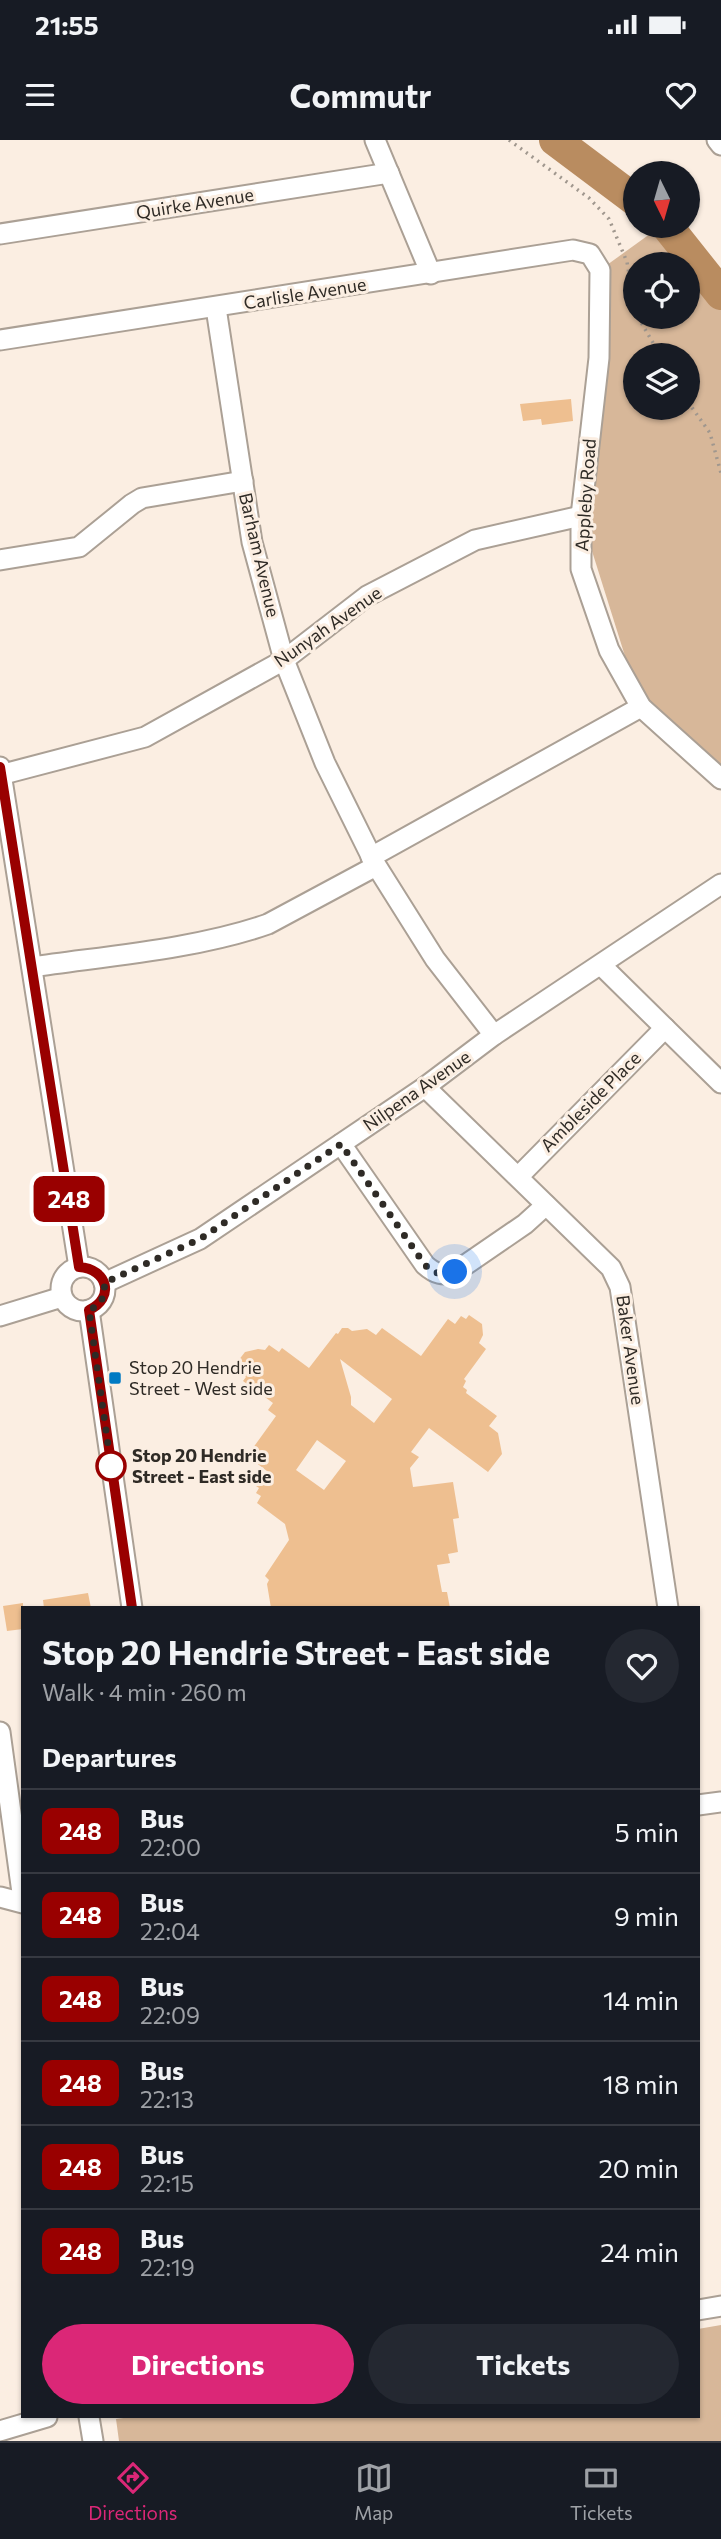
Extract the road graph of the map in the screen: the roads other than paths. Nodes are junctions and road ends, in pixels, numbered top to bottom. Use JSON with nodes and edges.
{"nodes":[{"id":1,"x":375,"y":140,"type":"edge"},
{"id":2,"x":717,"y":140,"type":"edge"},
{"id":3,"x":721,"y":145,"type":"edge"},
{"id":4,"x":389,"y":173,"type":"junction"},
{"id":5,"x":0,"y":234,"type":"edge"},
{"id":6,"x":600,"y":270,"type":"joint"},
{"id":7,"x":431,"y":274,"type":"junction"},
{"id":8,"x":216,"y":307,"type":"junction"},
{"id":9,"x":0,"y":340,"type":"edge"},
{"id":10,"x":243,"y":481,"type":"junction"},
{"id":11,"x":581,"y":516,"type":"junction"},
{"id":12,"x":0,"y":560,"type":"edge"},
{"id":13,"x":284,"y":660,"type":"junction"},
{"id":14,"x":641,"y":707,"type":"junction"},
{"id":15,"x":0,"y":773,"type":"edge"},
{"id":16,"x":721,"y":779,"type":"edge"},
{"id":17,"x":374,"y":862,"type":"junction"},
{"id":18,"x":721,"y":884,"type":"edge"},
{"id":19,"x":601,"y":966,"type":"junction"},
{"id":20,"x":32,"y":967,"type":"junction"},
{"id":21,"x":665,"y":1028,"type":"junction"},
{"id":22,"x":494,"y":1035,"type":"junction"},
{"id":23,"x":721,"y":1083,"type":"edge"},
{"id":24,"x":425,"y":1087,"type":"junction"},
{"id":25,"x":341,"y":1144,"type":"junction"},
{"id":26,"x":518,"y":1177,"type":"junction"},
{"id":27,"x":546,"y":1205,"type":"junction"},
{"id":28,"x":79,"y":1267,"type":"junction"},
{"id":29,"x":104,"y":1283,"type":"junction"},
{"id":30,"x":62,"y":1297,"type":"junction"},
{"id":31,"x":89,"y":1310,"type":"junction"},
{"id":32,"x":0,"y":1316,"type":"edge"},
{"id":33,"x":132,"y":1606,"type":"edge"},
{"id":34,"x":668,"y":1606,"type":"edge"},
{"id":35,"x":0,"y":1732,"type":"edge"},
{"id":36,"x":721,"y":1802,"type":"edge"},
{"id":37,"x":700,"y":1805,"type":"edge"},
{"id":38,"x":21,"y":1886,"type":"edge"},
{"id":39,"x":0,"y":1897,"type":"edge"},
{"id":40,"x":21,"y":1901,"type":"edge"},
{"id":41,"x":721,"y":2306,"type":"edge"},
{"id":42,"x":700,"y":2310,"type":"edge"},
{"id":43,"x":44,"y":2418,"type":"edge"},
{"id":44,"x":89,"y":2418,"type":"edge"},
{"id":45,"x":0,"y":2431,"type":"edge"},
{"id":46,"x":93,"y":2441,"type":"edge"}],
"edges":[{"from":1,"to":4,"type":"street"},
{"from":2,"to":3,"type":"street"},
{"from":4,"to":5,"type":"street","name":"Quirke Avenue"},
{"from":4,"to":7,"type":"street"},
{"from":6,"to":7,"type":"street","name":"Carlisle Avenue"},
{"from":6,"to":11,"type":"street","name":"Appleby Road"},
{"from":7,"to":8,"type":"street","name":"Carlisle Avenue"},
{"from":8,"to":9,"type":"street","name":"Carlisle Avenue"},
{"from":8,"to":10,"type":"street","name":"Barham Avenue"},
{"from":10,"to":12,"type":"street"},
{"from":10,"to":13,"type":"street","name":"Barham Avenue"},
{"from":11,"to":13,"type":"street","name":"Nunyah Avenue"},
{"from":11,"to":14,"type":"street","name":"Appleby Road"},
{"from":13,"to":15,"type":"street","name":"Nunyah Avenue"},
{"from":13,"to":17,"type":"street","name":"Barham Avenue"},
{"from":14,"to":16,"type":"street","name":"Appleby Road"},
{"from":14,"to":17,"type":"street"},
{"from":15,"to":20,"type":"street"},
{"from":17,"to":20,"type":"street"},
{"from":17,"to":22,"type":"street","name":"Barham Avenue"},
{"from":18,"to":19,"type":"street","name":"Nilpena Avenue"},
{"from":19,"to":21,"type":"street"},
{"from":19,"to":22,"type":"street","name":"Nilpena Avenue"},
{"from":20,"to":28,"type":"street"},
{"from":21,"to":23,"type":"street"},
{"from":21,"to":26,"type":"street","name":"Ambleside Place"},
{"from":22,"to":24,"type":"street","name":"Nilpena Avenue"},
{"from":24,"to":25,"type":"street","name":"Nilpena Avenue"},
{"from":24,"to":26,"type":"street","name":"Baker Avenue"},
{"from":25,"to":27,"type":"street"},
{"from":25,"to":29,"type":"street","name":"Nilpena Avenue"},
{"from":26,"to":27,"type":"street","name":"Baker Avenue"},
{"from":27,"to":34,"type":"street","name":"Baker Avenue"},
{"from":28,"to":29,"type":"street"},
{"from":28,"to":30,"type":"street"},
{"from":29,"to":31,"type":"street"},
{"from":30,"to":31,"type":"street"},
{"from":30,"to":32,"type":"street"},
{"from":31,"to":33,"type":"street"},
{"from":35,"to":38,"type":"street"},
{"from":36,"to":37,"type":"street"},
{"from":39,"to":40,"type":"street"},
{"from":41,"to":42,"type":"street"},
{"from":43,"to":45,"type":"street"},
{"from":44,"to":46,"type":"street"}]}
